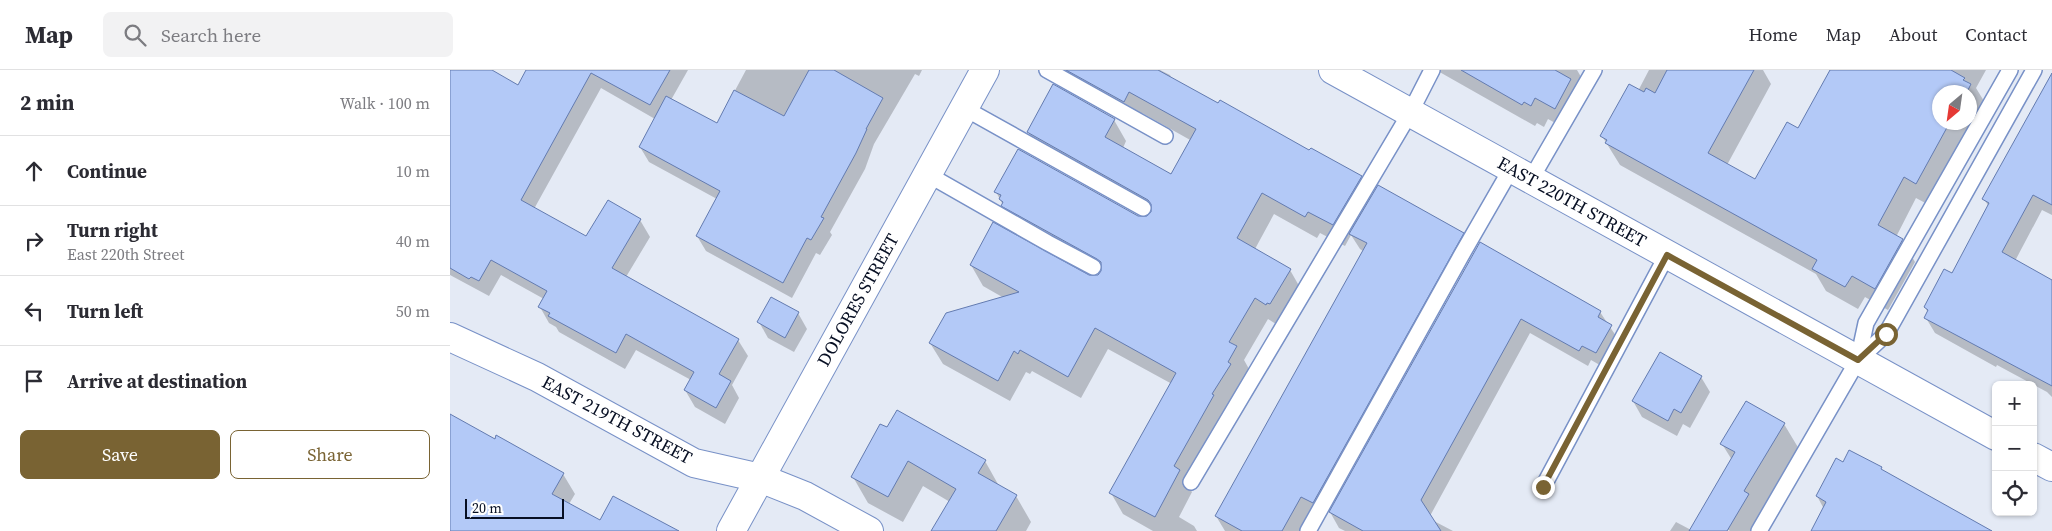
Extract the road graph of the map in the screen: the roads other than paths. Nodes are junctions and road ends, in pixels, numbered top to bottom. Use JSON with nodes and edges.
{"nodes":[{"id":1,"x":985,"y":70,"type":"edge"},
{"id":2,"x":1047,"y":70,"type":"edge"},
{"id":3,"x":1333,"y":70,"type":"edge"},
{"id":4,"x":1432,"y":70,"type":"edge"},
{"id":5,"x":1594,"y":70,"type":"edge"},
{"id":6,"x":2010,"y":70,"type":"edge"},
{"id":7,"x":2034,"y":70,"type":"edge"},
{"id":8,"x":964,"y":108,"type":"junction"},
{"id":9,"x":1410,"y":113,"type":"junction"},
{"id":10,"x":1165,"y":136,"type":"dead end"},
{"id":11,"x":927,"y":174,"type":"junction"},
{"id":12,"x":1521,"y":174,"type":"junction"},
{"id":13,"x":1143,"y":208,"type":"dead end"},
{"id":14,"x":1667,"y":255,"type":"junction"},
{"id":15,"x":1093,"y":267,"type":"dead end"},
{"id":16,"x":450,"y":337,"type":"edge"},
{"id":17,"x":1858,"y":360,"type":"junction"},
{"id":18,"x":1992,"y":434,"type":"edge"},
{"id":19,"x":2037,"y":458,"type":"edge"},
{"id":20,"x":2052,"y":467,"type":"edge"},
{"id":21,"x":760,"y":478,"type":"junction"},
{"id":22,"x":1191,"y":482,"type":"dead end"},
{"id":23,"x":1543,"y":487,"type":"dead end"},
{"id":24,"x":731,"y":531,"type":"edge"},
{"id":25,"x":869,"y":531,"type":"edge"},
{"id":26,"x":1308,"y":531,"type":"edge"},
{"id":27,"x":1759,"y":531,"type":"edge"}],
"edges":[{"from":1,"to":8,"type":"street","name":"DOLORES STREET"},
{"from":2,"to":10,"type":"lane"},
{"from":3,"to":9,"type":"street","name":"EAST 220TH STREET"},
{"from":4,"to":9,"type":"lane"},
{"from":5,"to":12,"type":"lane"},
{"from":6,"to":17,"type":"lane"},
{"from":7,"to":17,"type":"lane"},
{"from":8,"to":11,"type":"street","name":"DOLORES STREET"},
{"from":8,"to":13,"type":"lane"},
{"from":9,"to":12,"type":"street","name":"EAST 220TH STREET"},
{"from":9,"to":22,"type":"lane"},
{"from":11,"to":15,"type":"lane"},
{"from":11,"to":21,"type":"street","name":"DOLORES STREET"},
{"from":12,"to":14,"type":"street","name":"EAST 220TH STREET"},
{"from":12,"to":26,"type":"lane"},
{"from":14,"to":17,"type":"street","name":"EAST 220TH STREET"},
{"from":14,"to":23,"type":"lane"},
{"from":16,"to":21,"type":"street","name":"EAST 219TH STREET"},
{"from":17,"to":18,"type":"street","name":"EAST 220TH STREET"},
{"from":17,"to":27,"type":"lane"},
{"from":19,"to":20,"type":"street"},
{"from":21,"to":24,"type":"street","name":"DOLORES STREET"},
{"from":21,"to":25,"type":"street","name":"EAST 219TH STREET"}]}
